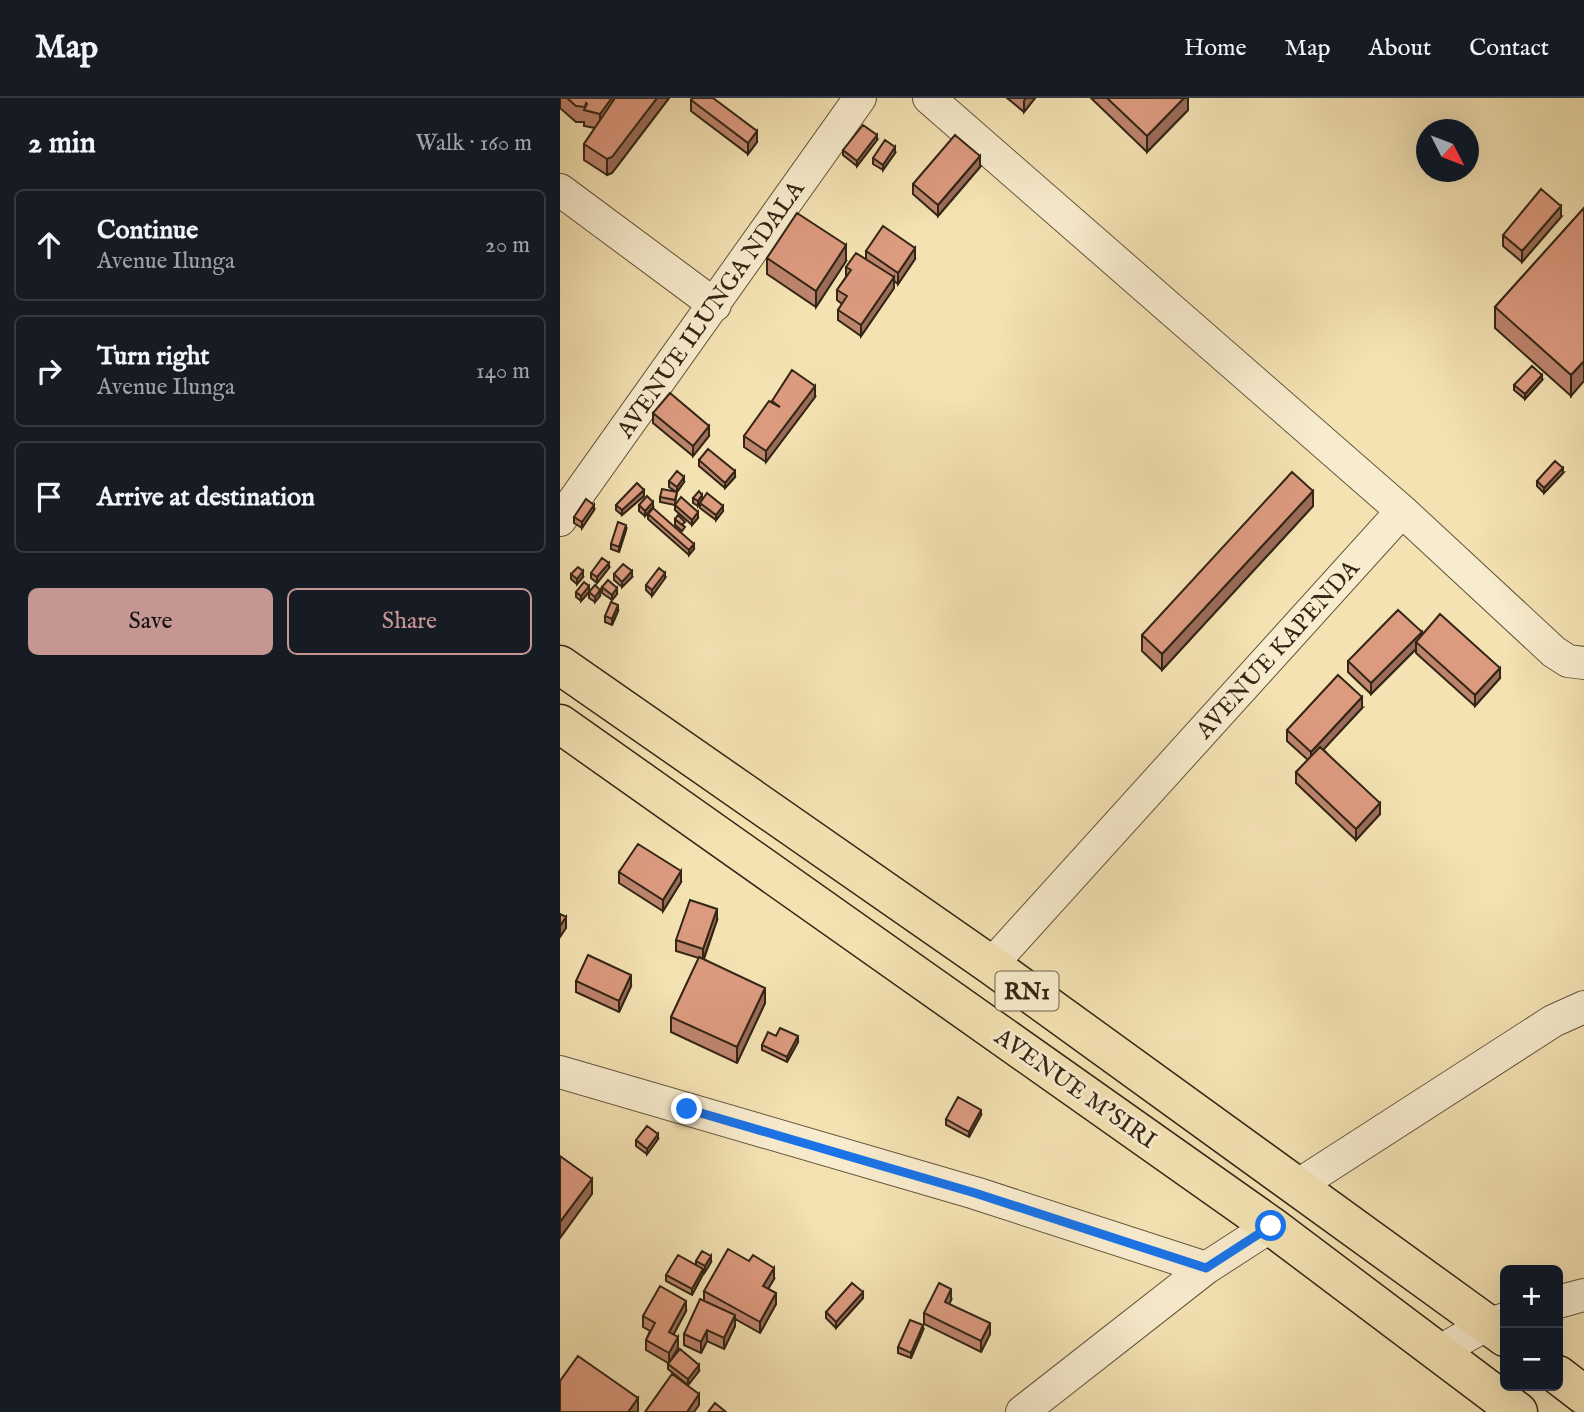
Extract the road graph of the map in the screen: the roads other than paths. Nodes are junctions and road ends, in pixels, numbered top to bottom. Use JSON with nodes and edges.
{"nodes":[{"id":1,"x":860,"y":98,"type":"edge"},
{"id":2,"x":929,"y":98,"type":"edge"},
{"id":3,"x":560,"y":190,"type":"edge"},
{"id":4,"x":715,"y":305,"type":"junction"},
{"id":5,"x":1402,"y":511,"type":"junction"},
{"id":6,"x":560,"y":520,"type":"edge"},
{"id":7,"x":1584,"y":663,"type":"edge"},
{"id":8,"x":560,"y":665,"type":"edge"},
{"id":9,"x":560,"y":724,"type":"edge"},
{"id":10,"x":992,"y":965,"type":"junction"},
{"id":11,"x":1584,"y":1007,"type":"edge"},
{"id":12,"x":560,"y":1072,"type":"edge"},
{"id":13,"x":1297,"y":1186,"type":"junction"},
{"id":14,"x":1271,"y":1226,"type":"junction"},
{"id":15,"x":1206,"y":1268,"type":"junction"},
{"id":16,"x":1584,"y":1295,"type":"edge"},
{"id":17,"x":1563,"y":1301,"type":"edge"},
{"id":18,"x":1499,"y":1327,"type":"edge"},
{"id":19,"x":1438,"y":1352,"type":"junction"},
{"id":20,"x":1563,"y":1380,"type":"edge"},
{"id":21,"x":1584,"y":1395,"type":"edge"},
{"id":22,"x":1022,"y":1412,"type":"edge"},
{"id":23,"x":1518,"y":1412,"type":"edge"}],
"edges":[{"from":1,"to":4,"type":"street","name":"AVENUE ILUNGA NDALA"},
{"from":2,"to":5,"type":"street"},
{"from":3,"to":4,"type":"street"},
{"from":4,"to":6,"type":"street","name":"AVENUE ILUNGA NDALA"},
{"from":5,"to":7,"type":"street"},
{"from":5,"to":10,"type":"street","name":"AVENUE KAPENDA"},
{"from":8,"to":10,"type":"highway","name":"AVENUE M'SIRI","number":"RN1"},
{"from":9,"to":14,"type":"highway","name":"AVENUE M'SIRI","number":"RN1"},
{"from":10,"to":13,"type":"highway","name":"AVENUE M'SIRI","number":"RN1"},
{"from":11,"to":13,"type":"street"},
{"from":12,"to":15,"type":"street"},
{"from":13,"to":18,"type":"highway","name":"AVENUE M'SIRI","number":"RN1"},
{"from":14,"to":15,"type":"street"},
{"from":14,"to":19,"type":"highway","name":"AVENUE M'SIRI","number":"RN1"},
{"from":15,"to":22,"type":"street"},
{"from":16,"to":17,"type":"street"},
{"from":18,"to":19,"type":"street"},
{"from":19,"to":23,"type":"highway","name":"AVENUE M'SIRI","number":"RN1"},
{"from":20,"to":21,"type":"highway"}]}
